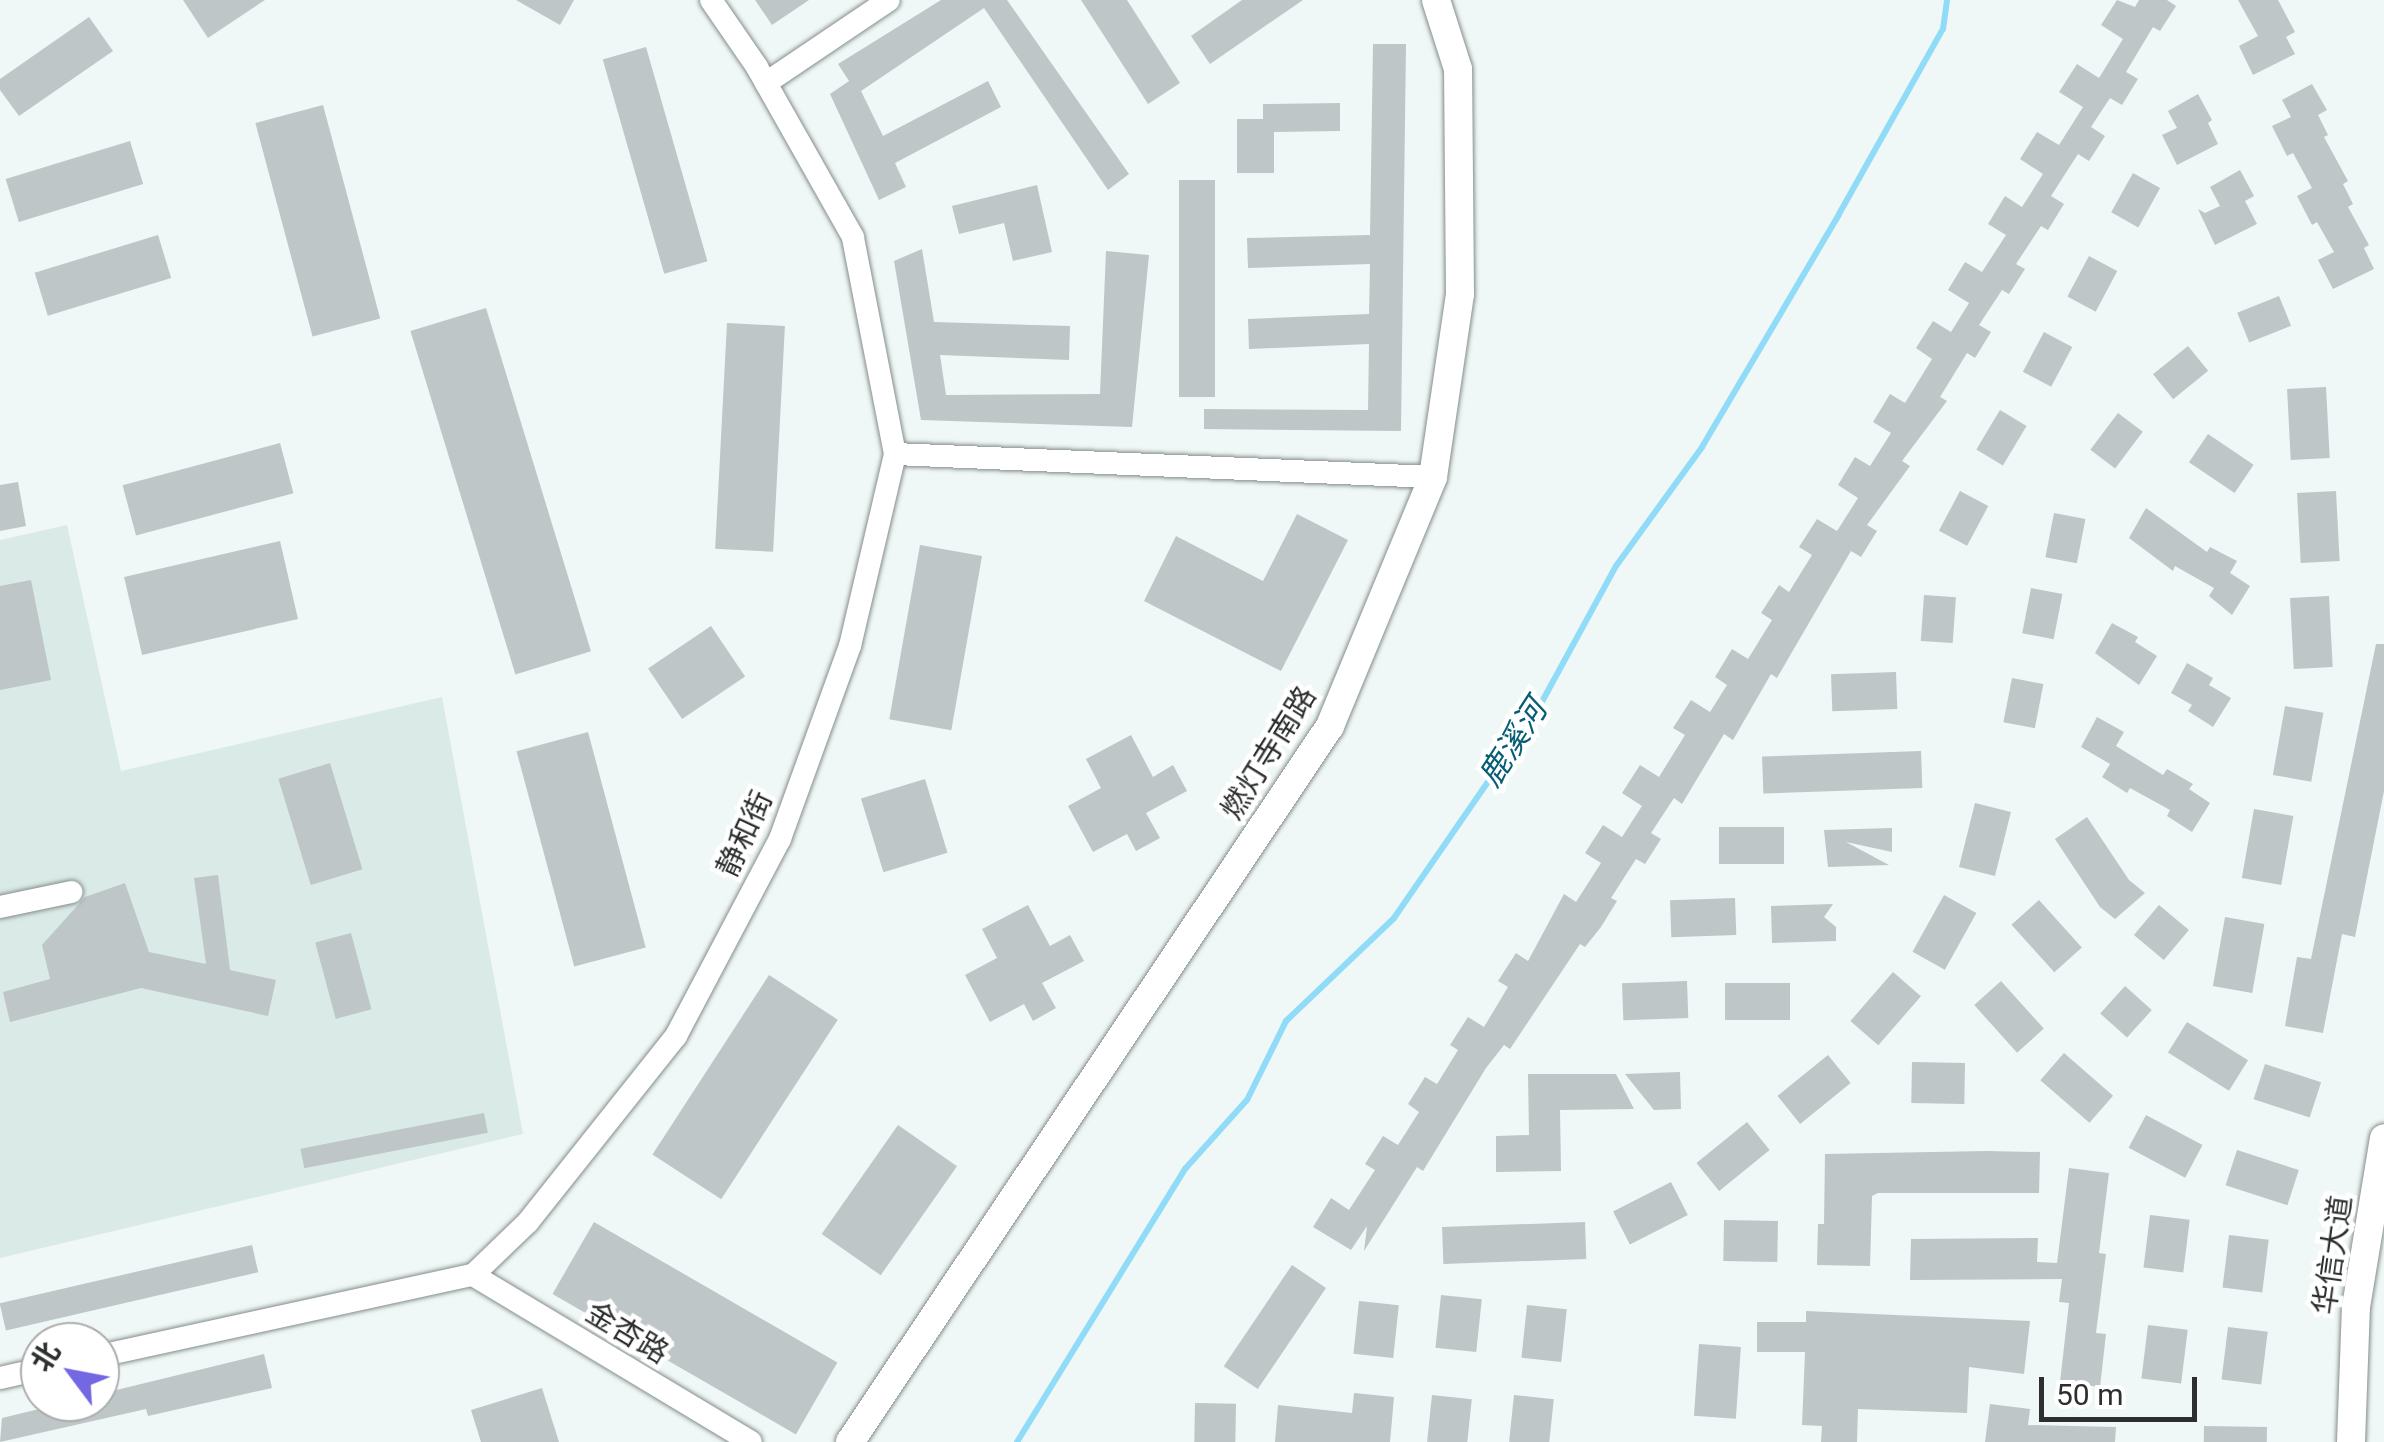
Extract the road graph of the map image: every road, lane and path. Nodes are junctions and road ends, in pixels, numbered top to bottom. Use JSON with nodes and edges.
{"nodes":[{"id":1,"x":711,"y":0,"type":"edge"},
{"id":2,"x":889,"y":0,"type":"edge"},
{"id":3,"x":1436,"y":0,"type":"edge"},
{"id":4,"x":766,"y":82,"type":"junction"},
{"id":5,"x":895,"y":454,"type":"junction"},
{"id":6,"x":1433,"y":477,"type":"junction"},
{"id":7,"x":70,"y":892,"type":"dead end"},
{"id":8,"x":0,"y":907,"type":"edge"},
{"id":9,"x":2384,"y":1138,"type":"edge"},
{"id":10,"x":473,"y":1275,"type":"junction"},
{"id":11,"x":120,"y":1352,"type":"edge"},
{"id":12,"x":750,"y":1442,"type":"edge"},
{"id":13,"x":850,"y":1442,"type":"edge"},
{"id":14,"x":2351,"y":1442,"type":"edge"}],
"edges":[{"from":1,"to":4,"type":"street","name":"静和街"},
{"from":2,"to":4,"type":"street"},
{"from":3,"to":6,"type":"street","name":"燃灯寺南路"},
{"from":4,"to":5,"type":"street","name":"静和街"},
{"from":5,"to":6,"type":"street"},
{"from":5,"to":10,"type":"street","name":"静和街"},
{"from":6,"to":13,"type":"street","name":"燃灯寺南路"},
{"from":7,"to":8,"type":"street"},
{"from":9,"to":14,"type":"street","name":"华信大道"},
{"from":10,"to":11,"type":"street"},
{"from":10,"to":12,"type":"street","name":"金杏路"}]}
